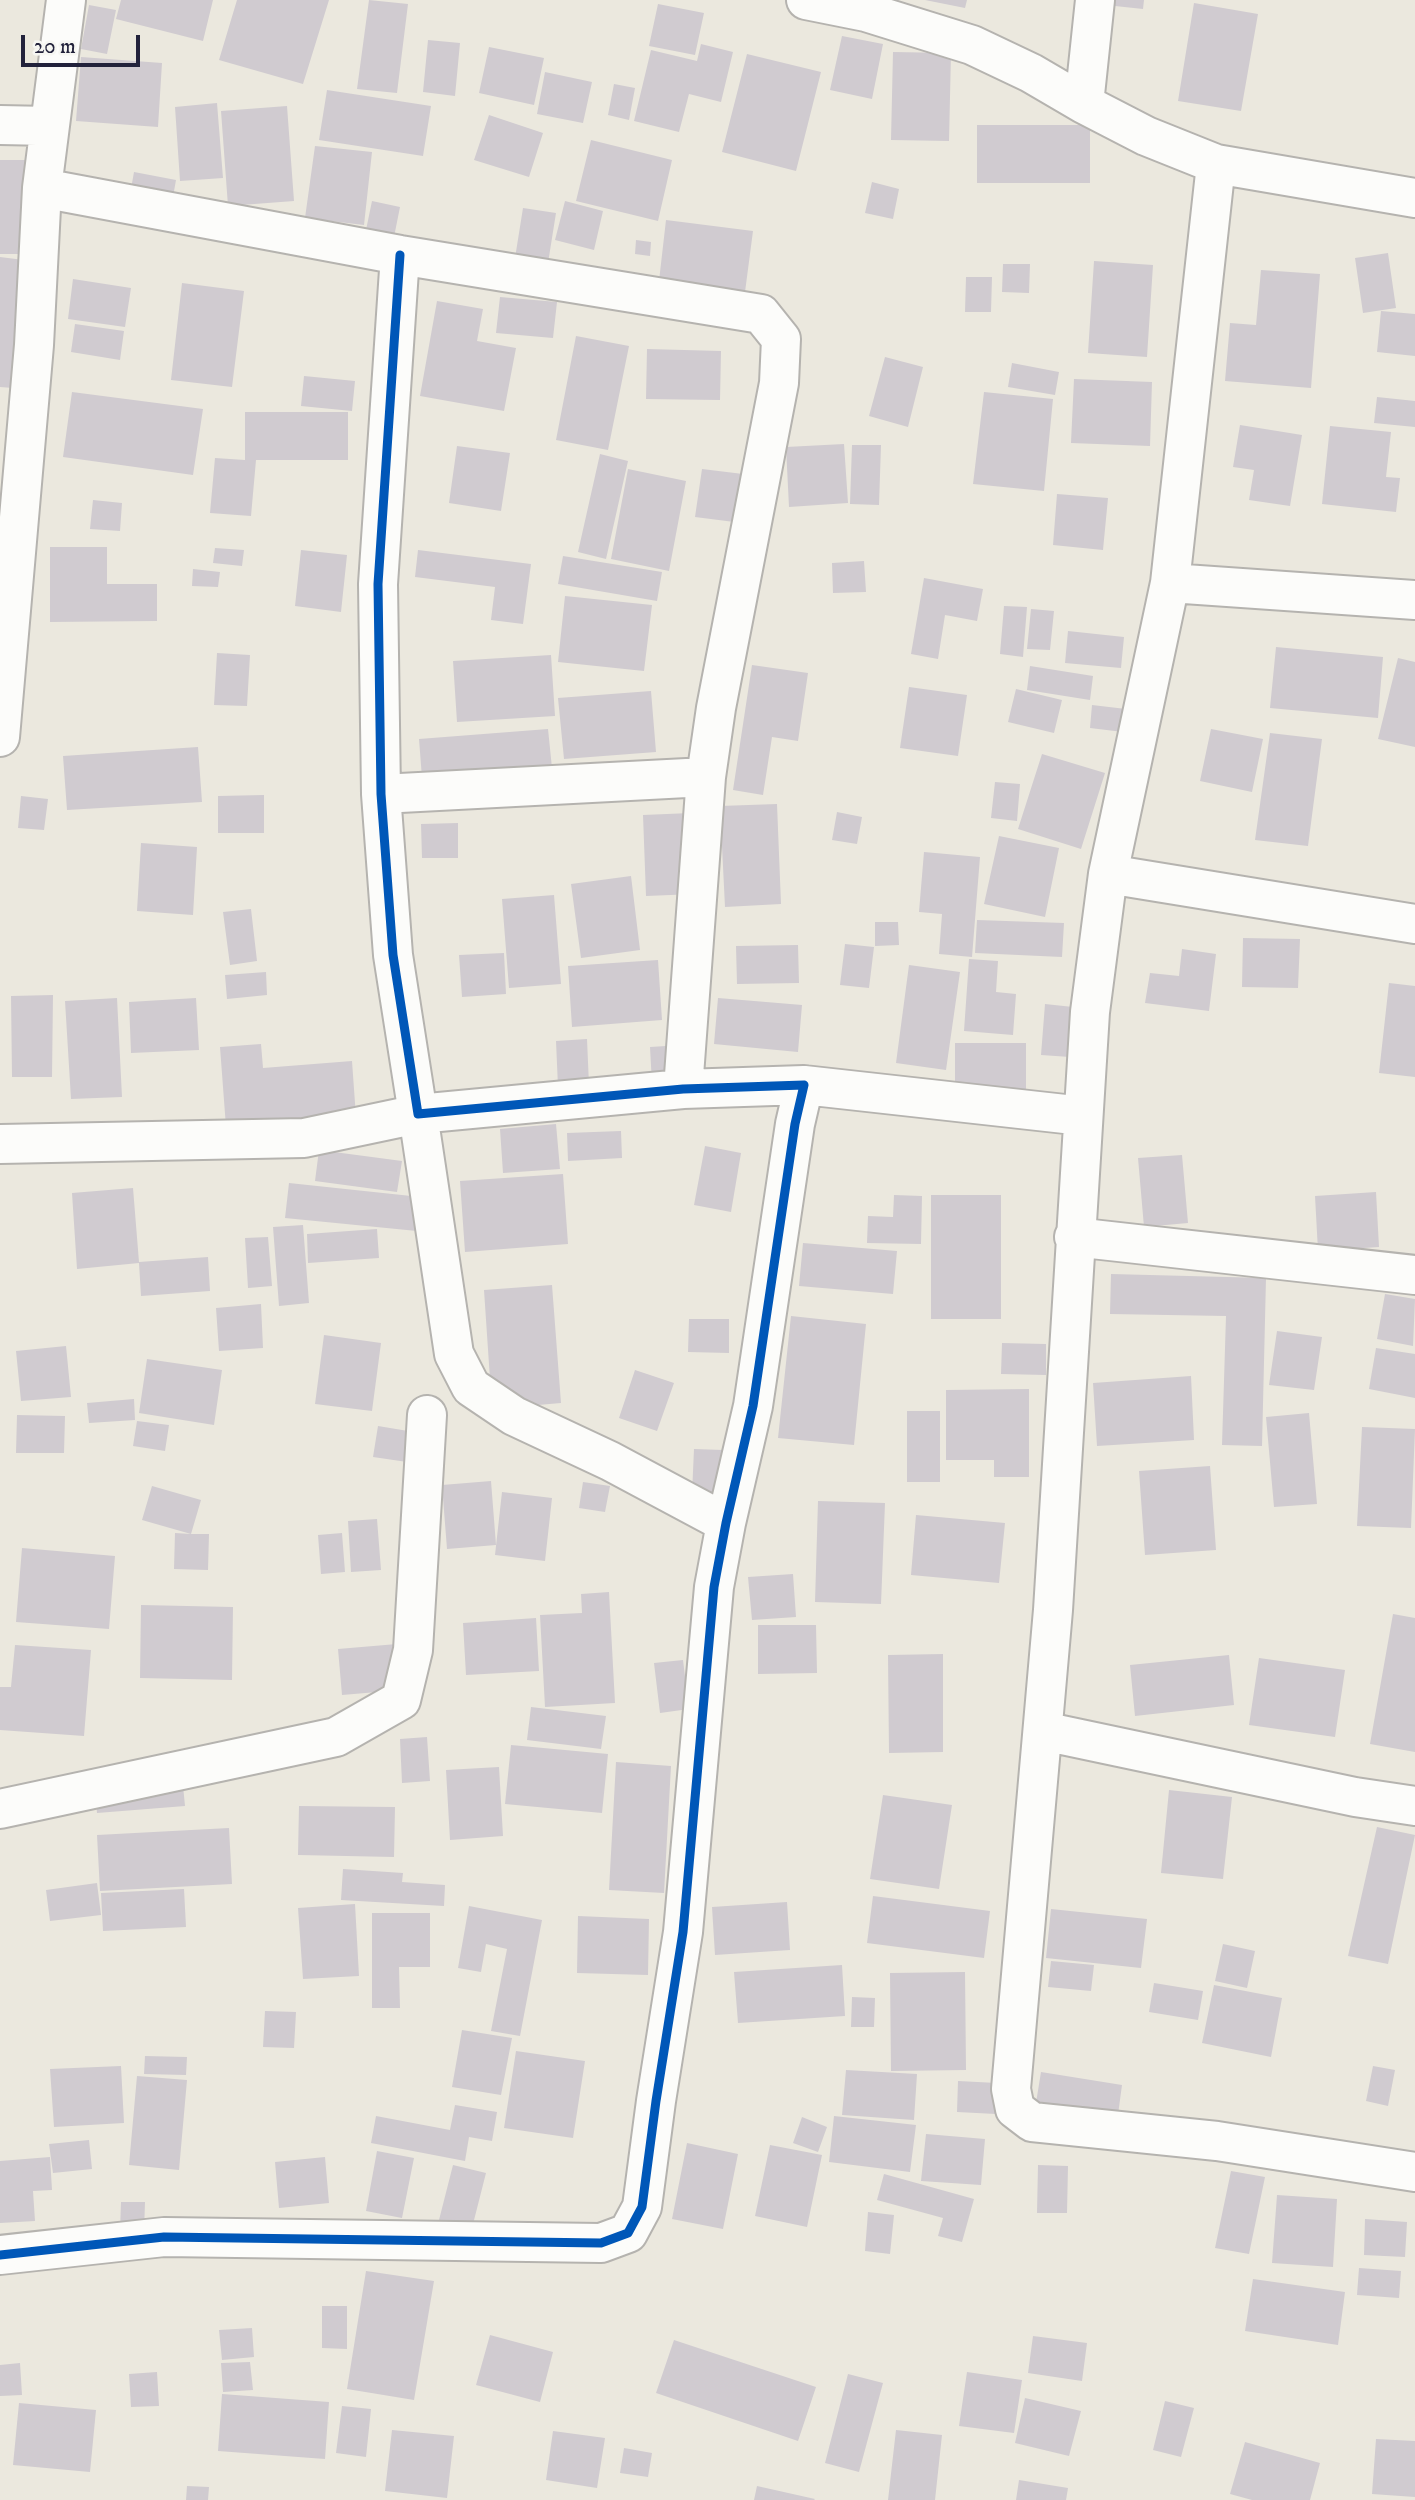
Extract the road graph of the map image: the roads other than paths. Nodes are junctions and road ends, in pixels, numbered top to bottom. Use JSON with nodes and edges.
{"nodes":[{"id":1,"x":66,"y":0,"type":"edge"},
{"id":2,"x":806,"y":0,"type":"edge"},
{"id":3,"x":1095,"y":0,"type":"edge"},
{"id":4,"x":1084,"y":104,"type":"junction"},
{"id":5,"x":0,"y":125,"type":"edge"},
{"id":6,"x":49,"y":126,"type":"junction"},
{"id":7,"x":1216,"y":164,"type":"junction"},
{"id":8,"x":42,"y":188,"type":"junction"},
{"id":9,"x":1415,"y":198,"type":"edge"},
{"id":10,"x":400,"y":255,"type":"junction"},
{"id":11,"x":1170,"y":583,"type":"junction"},
{"id":12,"x":1415,"y":600,"type":"edge"},
{"id":13,"x":4,"y":632,"type":"edge"},
{"id":14,"x":0,"y":737,"type":"edge"},
{"id":15,"x":706,"y":777,"type":"junction"},
{"id":16,"x":381,"y":794,"type":"junction"},
{"id":17,"x":1108,"y":874,"type":"junction"},
{"id":18,"x":1415,"y":924,"type":"edge"},
{"id":19,"x":804,"y":1085,"type":"junction"},
{"id":20,"x":683,"y":1089,"type":"junction"},
{"id":21,"x":418,"y":1114,"type":"junction"},
{"id":22,"x":1083,"y":1116,"type":"junction"},
{"id":23,"x":0,"y":1144,"type":"edge"},
{"id":24,"x":1074,"y":1237,"type":"junction"},
{"id":25,"x":1415,"y":1275,"type":"edge"},
{"id":26,"x":427,"y":1415,"type":"dead end"},
{"id":27,"x":726,"y":1523,"type":"junction"},
{"id":28,"x":1043,"y":1731,"type":"junction"},
{"id":29,"x":1415,"y":1806,"type":"edge"},
{"id":30,"x":0,"y":1809,"type":"edge"},
{"id":31,"x":1415,"y":2172,"type":"edge"},
{"id":32,"x":0,"y":2255,"type":"edge"}],
"edges":[{"from":1,"to":6,"type":"street"},
{"from":2,"to":4,"type":"street"},
{"from":3,"to":4,"type":"street"},
{"from":4,"to":7,"type":"street"},
{"from":5,"to":6,"type":"street"},
{"from":6,"to":8,"type":"street"},
{"from":7,"to":9,"type":"street"},
{"from":7,"to":11,"type":"street"},
{"from":8,"to":10,"type":"street"},
{"from":8,"to":13,"type":"street"},
{"from":10,"to":15,"type":"street"},
{"from":10,"to":16,"type":"street"},
{"from":11,"to":12,"type":"street"},
{"from":11,"to":17,"type":"street"},
{"from":13,"to":14,"type":"street"},
{"from":15,"to":16,"type":"street"},
{"from":15,"to":20,"type":"street"},
{"from":16,"to":21,"type":"street"},
{"from":17,"to":18,"type":"street"},
{"from":17,"to":22,"type":"street"},
{"from":19,"to":20,"type":"street"},
{"from":19,"to":22,"type":"street"},
{"from":19,"to":27,"type":"street"},
{"from":20,"to":21,"type":"street"},
{"from":21,"to":23,"type":"street"},
{"from":21,"to":27,"type":"street"},
{"from":22,"to":24,"type":"street"},
{"from":24,"to":25,"type":"street"},
{"from":24,"to":28,"type":"street"},
{"from":26,"to":30,"type":"street"},
{"from":27,"to":32,"type":"street"},
{"from":28,"to":29,"type":"street"},
{"from":28,"to":31,"type":"street"}]}
